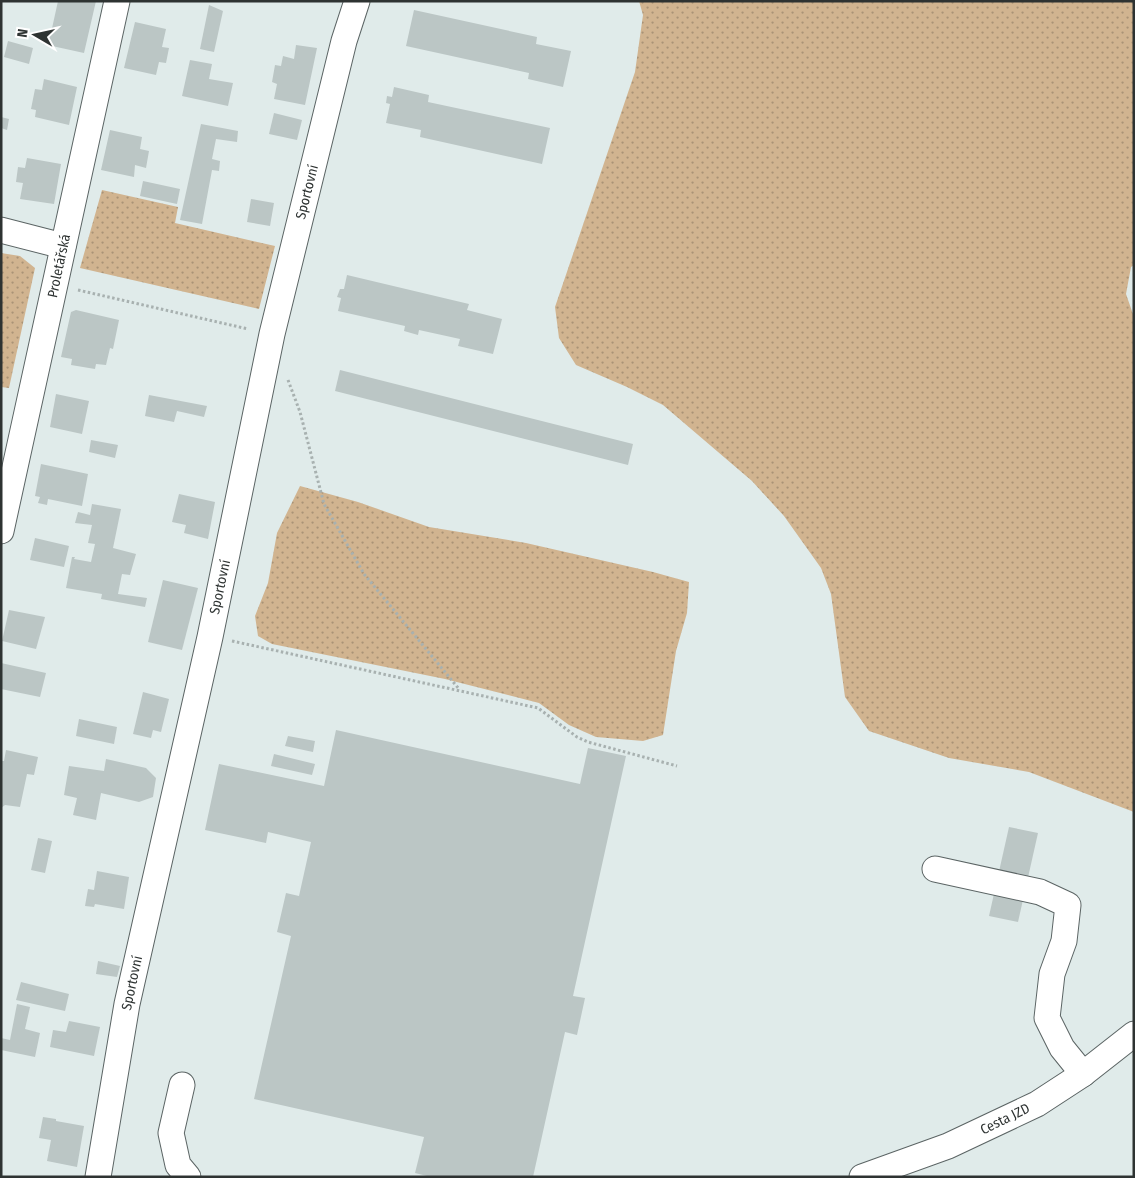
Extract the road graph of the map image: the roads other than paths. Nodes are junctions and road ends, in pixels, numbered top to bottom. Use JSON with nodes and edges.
{"nodes":[{"id":1,"x":118,"y":1,"type":"edge"},
{"id":2,"x":357,"y":1,"type":"edge"},
{"id":3,"x":1,"y":230,"type":"edge"},
{"id":4,"x":63,"y":246,"type":"junction"},
{"id":5,"x":1,"y":531,"type":"edge"},
{"id":6,"x":935,"y":869,"type":"dead end"},
{"id":7,"x":1134,"y":1034,"type":"edge"},
{"id":8,"x":1083,"y":1074,"type":"junction"},
{"id":9,"x":182,"y":1085,"type":"dead end"},
{"id":10,"x":98,"y":1177,"type":"edge"},
{"id":11,"x":188,"y":1177,"type":"edge"},
{"id":12,"x":862,"y":1177,"type":"edge"}],
"edges":[{"from":1,"to":4,"type":"street","name":"Proletářská"},
{"from":2,"to":10,"type":"street","name":"Sportovní"},
{"from":3,"to":4,"type":"street"},
{"from":4,"to":5,"type":"street","name":"Proletářská"},
{"from":6,"to":8,"type":"street"},
{"from":7,"to":8,"type":"street","name":"Cesta JZD"},
{"from":8,"to":12,"type":"street","name":"Cesta JZD"},
{"from":9,"to":11,"type":"street"}]}
